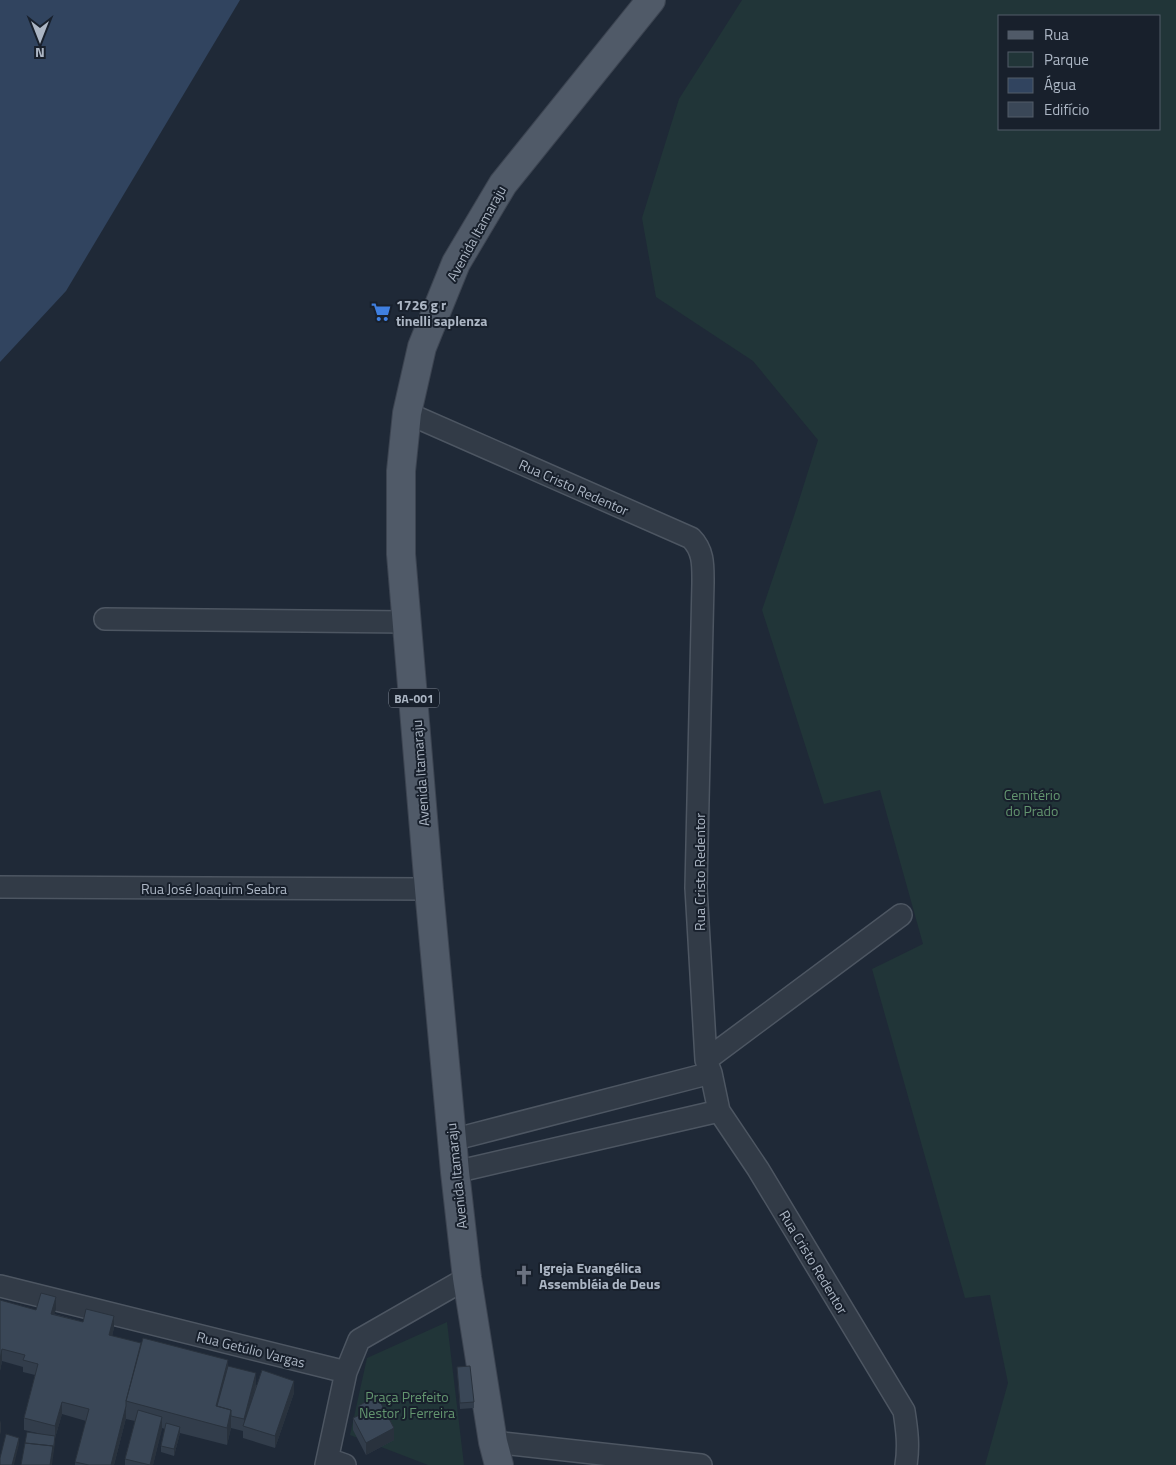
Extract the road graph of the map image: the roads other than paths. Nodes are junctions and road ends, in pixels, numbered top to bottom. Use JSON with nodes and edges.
{"nodes":[{"id":1,"x":651,"y":0,"type":"edge"},
{"id":2,"x":407,"y":413,"type":"junction"},
{"id":3,"x":105,"y":619,"type":"dead end"},
{"id":4,"x":408,"y":622,"type":"junction"},
{"id":5,"x":0,"y":887,"type":"edge"},
{"id":6,"x":429,"y":889,"type":"junction"},
{"id":7,"x":901,"y":915,"type":"dead end"},
{"id":8,"x":708,"y":1067,"type":"junction"},
{"id":9,"x":719,"y":1111,"type":"junction"},
{"id":10,"x":452,"y":1140,"type":"junction"},
{"id":11,"x":455,"y":1172,"type":"junction"},
{"id":12,"x":468,"y":1278,"type":"junction"},
{"id":13,"x":0,"y":1286,"type":"edge"},
{"id":14,"x":346,"y":1372,"type":"junction"},
{"id":15,"x":496,"y":1454,"type":"edge"},
{"id":16,"x":333,"y":1463,"type":"edge"},
{"id":17,"x":701,"y":1465,"type":"edge"},
{"id":18,"x":906,"y":1465,"type":"edge"}],
"edges":[{"from":1,"to":2,"type":"main road","name":"Avenida Itamaraju","number":"BA-001"},
{"from":2,"to":4,"type":"main road","name":"Avenida Itamaraju","number":"BA-001"},
{"from":2,"to":8,"type":"street","name":"Rua Cristo Redentor"},
{"from":3,"to":4,"type":"street"},
{"from":4,"to":6,"type":"main road","name":"Avenida Itamaraju","number":"BA-001"},
{"from":5,"to":6,"type":"street","name":"Rua José Joaquim Seabra"},
{"from":6,"to":10,"type":"main road","name":"Avenida Itamaraju","number":"BA-001"},
{"from":7,"to":8,"type":"street"},
{"from":8,"to":9,"type":"street","name":"Rua Cristo Redentor"},
{"from":8,"to":10,"type":"street"},
{"from":9,"to":11,"type":"street"},
{"from":9,"to":18,"type":"street","name":"Rua Cristo Redentor"},
{"from":10,"to":11,"type":"main road","name":"Avenida Itamaraju","number":"BA-001"},
{"from":11,"to":12,"type":"main road","name":"Avenida Itamaraju","number":"BA-001"},
{"from":12,"to":14,"type":"street"},
{"from":12,"to":15,"type":"main road","name":"Avenida Itamaraju","number":"BA-001"},
{"from":13,"to":14,"type":"street","name":"Rua Getúlio Vargas"},
{"from":14,"to":16,"type":"street"},
{"from":15,"to":17,"type":"street"}]}
